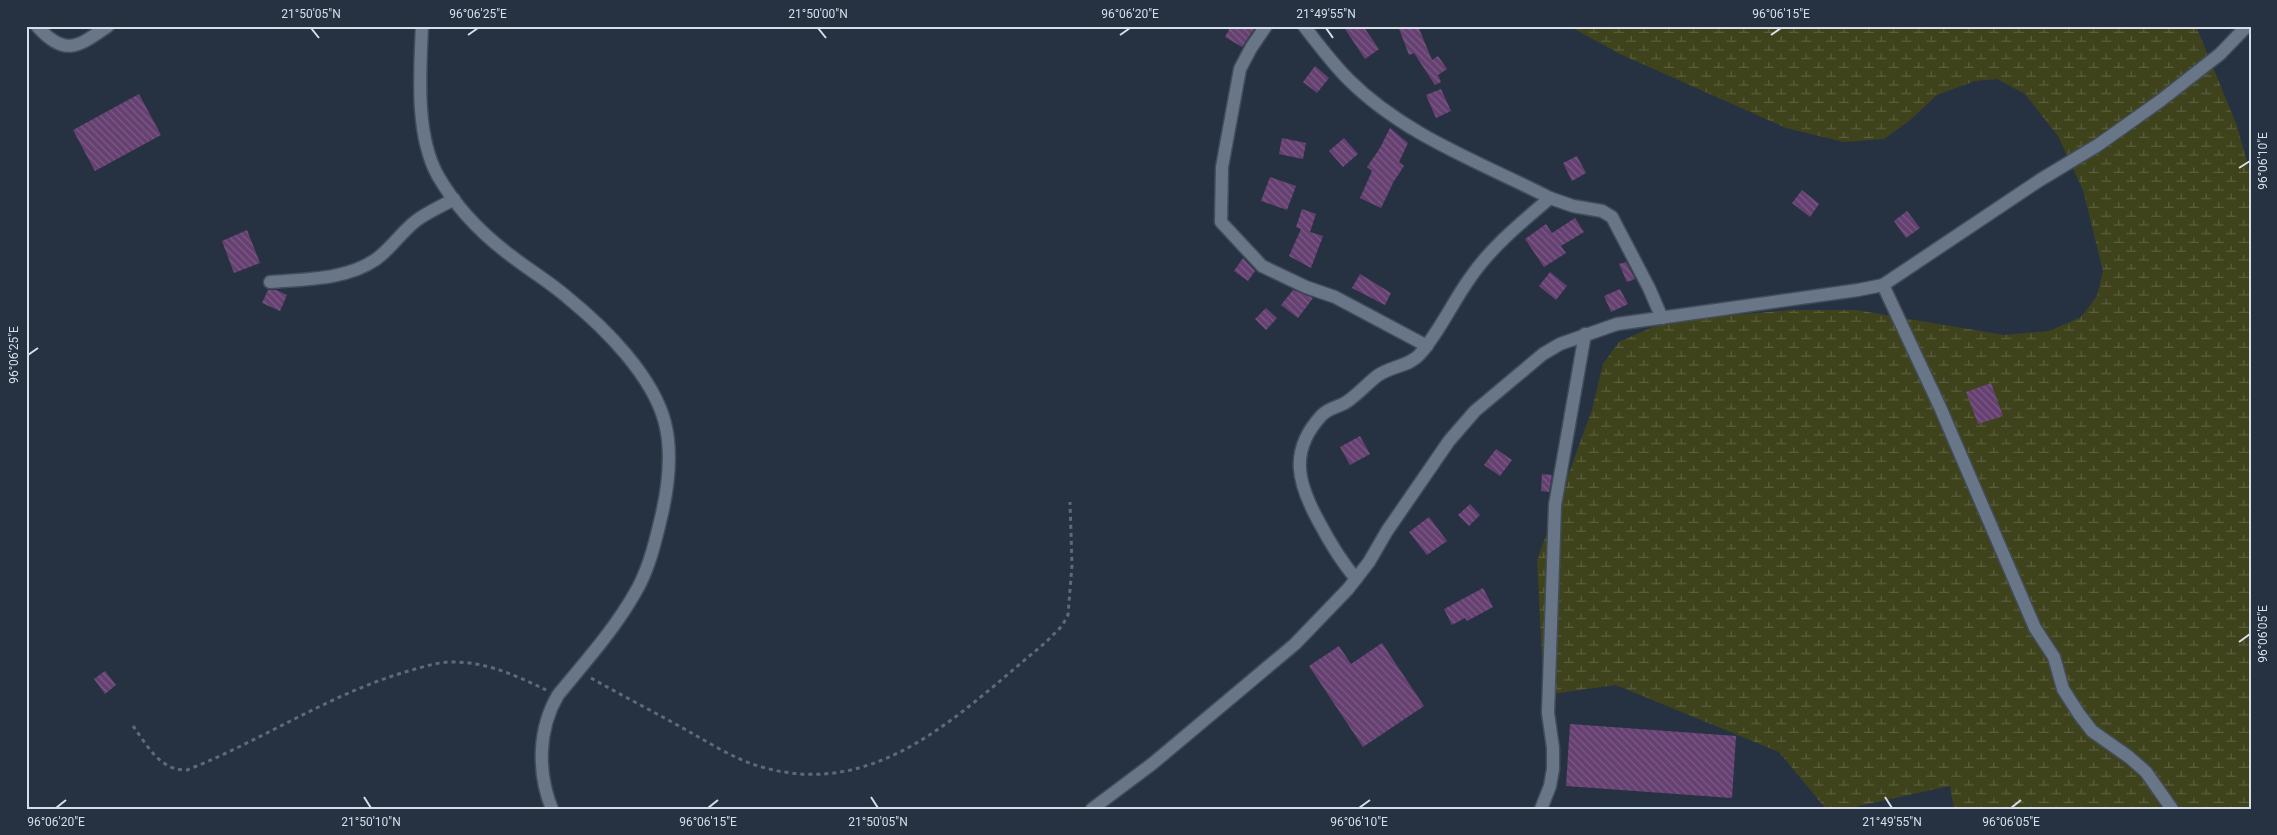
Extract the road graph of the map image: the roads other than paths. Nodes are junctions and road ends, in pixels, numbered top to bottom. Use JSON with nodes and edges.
{"nodes":[{"id":1,"x":37,"y":26,"type":"edge"},
{"id":2,"x":108,"y":26,"type":"edge"},
{"id":3,"x":422,"y":26,"type":"edge"},
{"id":4,"x":1266,"y":26,"type":"edge"},
{"id":5,"x":1304,"y":26,"type":"edge"},
{"id":6,"x":2247,"y":26,"type":"edge"},
{"id":7,"x":1550,"y":198,"type":"junction"},
{"id":8,"x":454,"y":199,"type":"junction"},
{"id":9,"x":270,"y":282,"type":"dead end"},
{"id":10,"x":1883,"y":285,"type":"junction"},
{"id":11,"x":1662,"y":318,"type":"junction"},
{"id":12,"x":1585,"y":334,"type":"junction"},
{"id":13,"x":1427,"y":346,"type":"junction"},
{"id":14,"x":1356,"y":579,"type":"junction"},
{"id":15,"x":552,"y":809,"type":"edge"},
{"id":16,"x":1092,"y":809,"type":"edge"},
{"id":17,"x":1541,"y":809,"type":"edge"},
{"id":18,"x":2172,"y":809,"type":"edge"}],
"edges":[{"from":1,"to":2,"type":"street"},
{"from":3,"to":8,"type":"street"},
{"from":4,"to":13,"type":"street"},
{"from":5,"to":7,"type":"street"},
{"from":6,"to":10,"type":"street"},
{"from":7,"to":11,"type":"street"},
{"from":7,"to":13,"type":"street"},
{"from":8,"to":9,"type":"street"},
{"from":8,"to":15,"type":"street"},
{"from":10,"to":11,"type":"street"},
{"from":10,"to":18,"type":"street"},
{"from":11,"to":12,"type":"street"},
{"from":12,"to":14,"type":"street"},
{"from":12,"to":17,"type":"street"},
{"from":13,"to":14,"type":"street"},
{"from":14,"to":16,"type":"street"}]}
